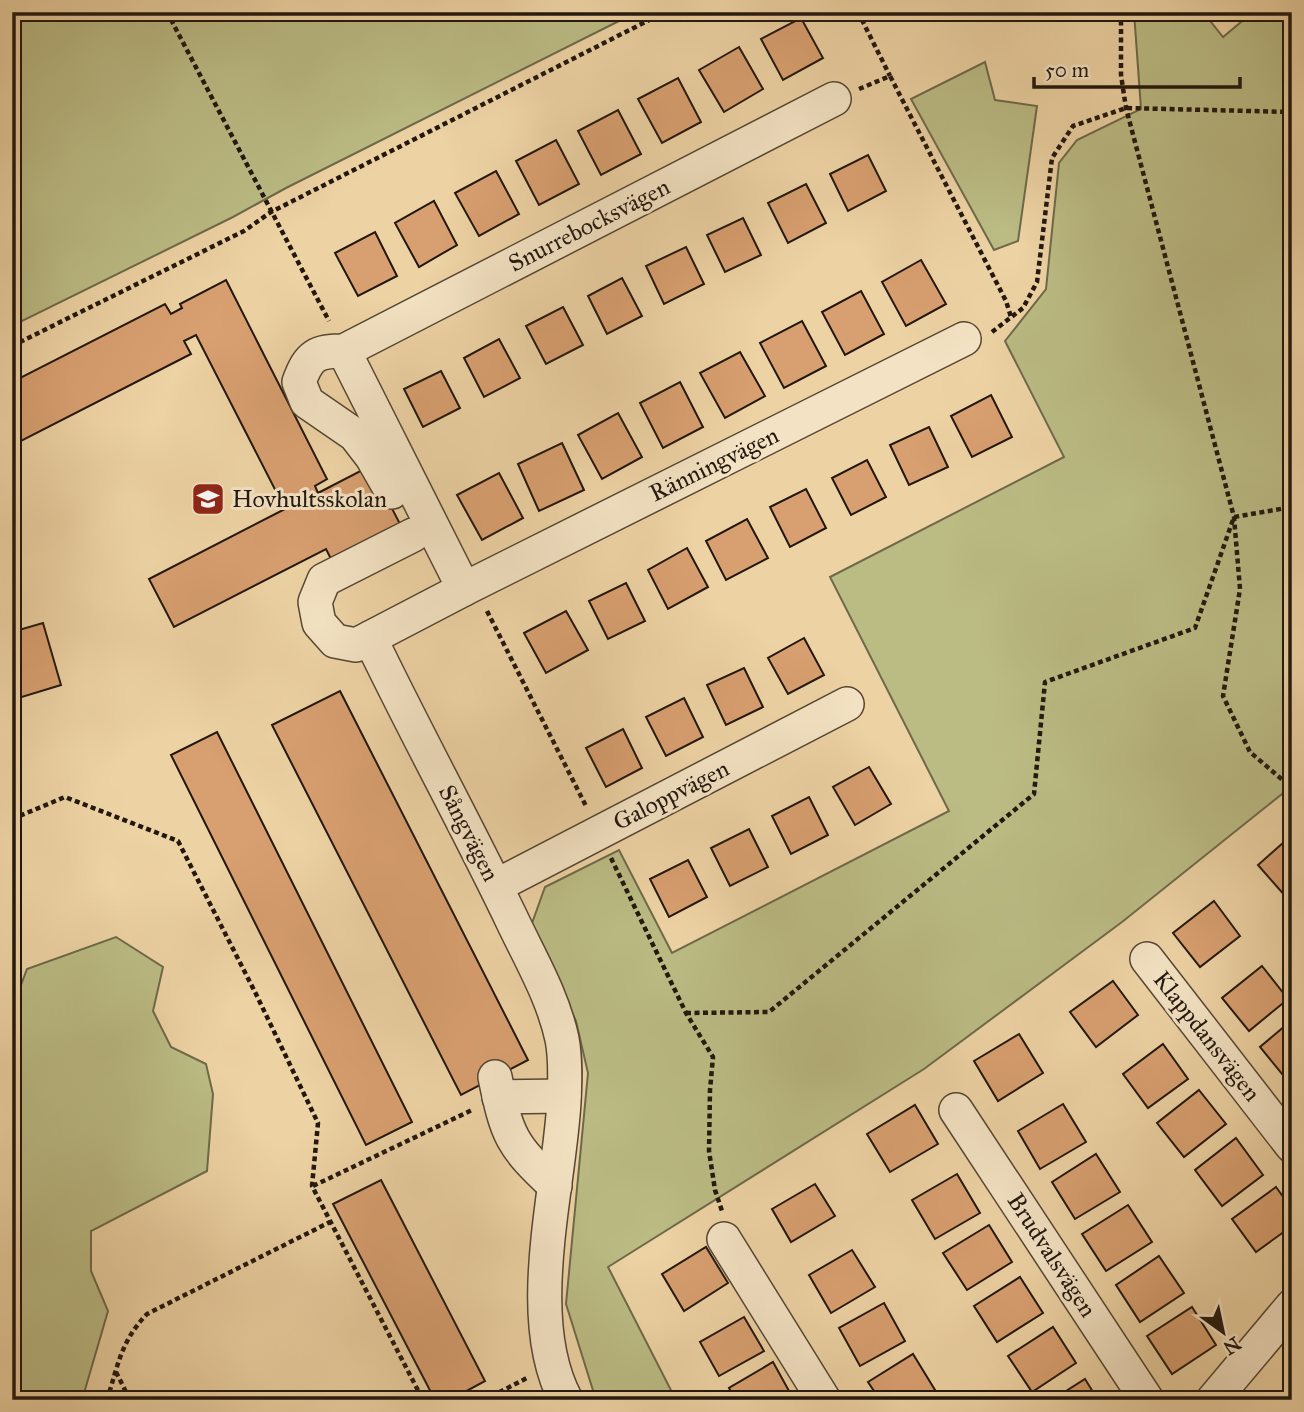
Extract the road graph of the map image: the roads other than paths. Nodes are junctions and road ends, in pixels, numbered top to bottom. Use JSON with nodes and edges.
{"nodes":[{"id":1,"x":834,"y":99,"type":"road end"},
{"id":2,"x":964,"y":339,"type":"road end"},
{"id":3,"x":344,"y":351,"type":"junction"},
{"id":4,"x":428,"y":541,"type":"junction"},
{"id":5,"x":469,"y":586,"type":"junction"},
{"id":6,"x":370,"y":638,"type":"junction"},
{"id":7,"x":847,"y":704,"type":"dead end"},
{"id":8,"x":496,"y":886,"type":"junction"},
{"id":9,"x":1147,"y":959,"type":"dead end"},
{"id":10,"x":564,"y":1096,"type":"junction"},
{"id":11,"x":956,"y":1110,"type":"dead end"},
{"id":12,"x":1292,"y":1146,"type":"edge"},
{"id":13,"x":555,"y":1186,"type":"junction"},
{"id":14,"x":724,"y":1239,"type":"road end"},
{"id":15,"x":1292,"y":1306,"type":"edge"},
{"id":16,"x":566,"y":1400,"type":"edge"},
{"id":17,"x":824,"y":1400,"type":"edge"},
{"id":18,"x":1147,"y":1400,"type":"edge"},
{"id":19,"x":1213,"y":1400,"type":"edge"}],
"edges":[{"from":1,"to":3,"type":"street","name":"Snurrebocksvägen"},
{"from":2,"to":5,"type":"street","name":"Ränningvägen"},
{"from":3,"to":4,"type":"street"},
{"from":3,"to":4,"type":"street","name":"Snurrebocksvägen"},
{"from":4,"to":5,"type":"street"},
{"from":4,"to":6,"type":"street"},
{"from":5,"to":6,"type":"street"},
{"from":6,"to":8,"type":"street","name":"Sångvägen"},
{"from":7,"to":8,"type":"street","name":"Galoppvägen"},
{"from":8,"to":10,"type":"street","name":"Sångvägen"},
{"from":9,"to":12,"type":"street","name":"Klappdansvägen"},
{"from":10,"to":13,"type":"street","name":"Sångvägen"},
{"from":10,"to":13,"type":"street"},
{"from":11,"to":18,"type":"street","name":"Brudvalsvägen"},
{"from":13,"to":16,"type":"street","name":"Sångvägen"},
{"from":14,"to":17,"type":"street"},
{"from":15,"to":19,"type":"street"}]}
